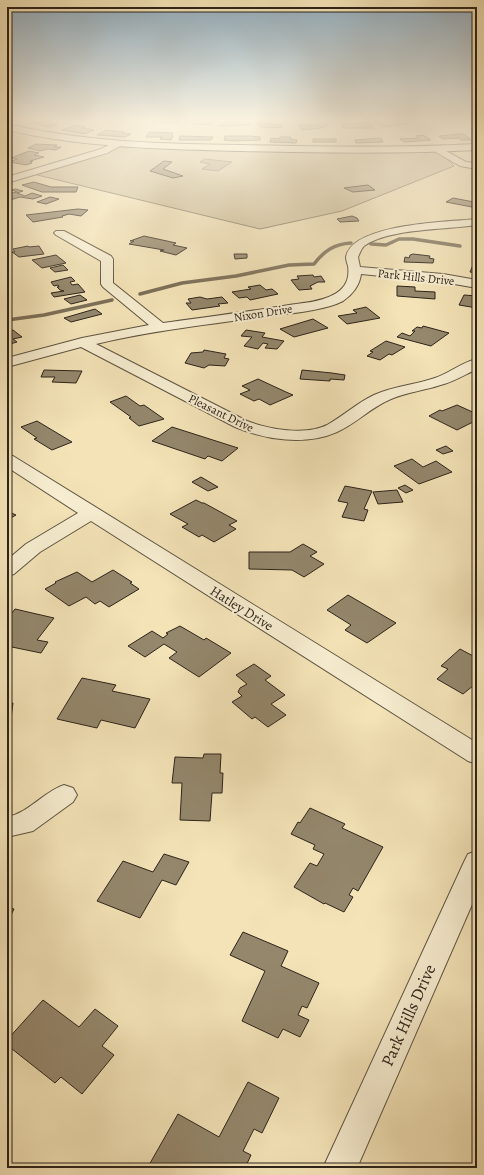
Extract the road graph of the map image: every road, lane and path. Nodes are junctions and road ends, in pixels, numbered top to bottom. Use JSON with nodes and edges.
{"nodes":[{"id":1,"x":21,"y":176,"type":"edge"},
{"id":2,"x":7,"y":180,"type":"edge"},
{"id":3,"x":477,"y":222,"type":"edge"},
{"id":4,"x":60,"y":232,"type":"dead end"},
{"id":5,"x":356,"y":270,"type":"junction"},
{"id":6,"x":477,"y":284,"type":"edge"},
{"id":7,"x":160,"y":327,"type":"junction"},
{"id":8,"x":82,"y":342,"type":"junction"},
{"id":9,"x":7,"y":363,"type":"edge"},
{"id":10,"x":477,"y":363,"type":"edge"},
{"id":11,"x":7,"y":460,"type":"edge"},
{"id":12,"x":91,"y":513,"type":"junction"},
{"id":13,"x":7,"y":570,"type":"edge"},
{"id":14,"x":477,"y":755,"type":"edge"},
{"id":15,"x":64,"y":795,"type":"dead end"},
{"id":16,"x":7,"y":827,"type":"edge"},
{"id":17,"x":477,"y":862,"type":"edge"},
{"id":18,"x":340,"y":1168,"type":"edge"}],
"edges":[{"from":1,"to":2,"type":"street"},
{"from":3,"to":5,"type":"street","name":"Nixon Drive"},
{"from":4,"to":7,"type":"street"},
{"from":5,"to":6,"type":"street","name":"Park Hills Drive"},
{"from":5,"to":7,"type":"street","name":"Nixon Drive"},
{"from":7,"to":8,"type":"street","name":"Nixon Drive"},
{"from":8,"to":9,"type":"street","name":"Nixon Drive"},
{"from":8,"to":10,"type":"street","name":"Pleasant Drive"},
{"from":11,"to":12,"type":"street","name":"Hatley Drive"},
{"from":12,"to":13,"type":"street"},
{"from":12,"to":14,"type":"street","name":"Hatley Drive"},
{"from":15,"to":16,"type":"street"},
{"from":17,"to":18,"type":"street","name":"Park Hills Drive"}]}
